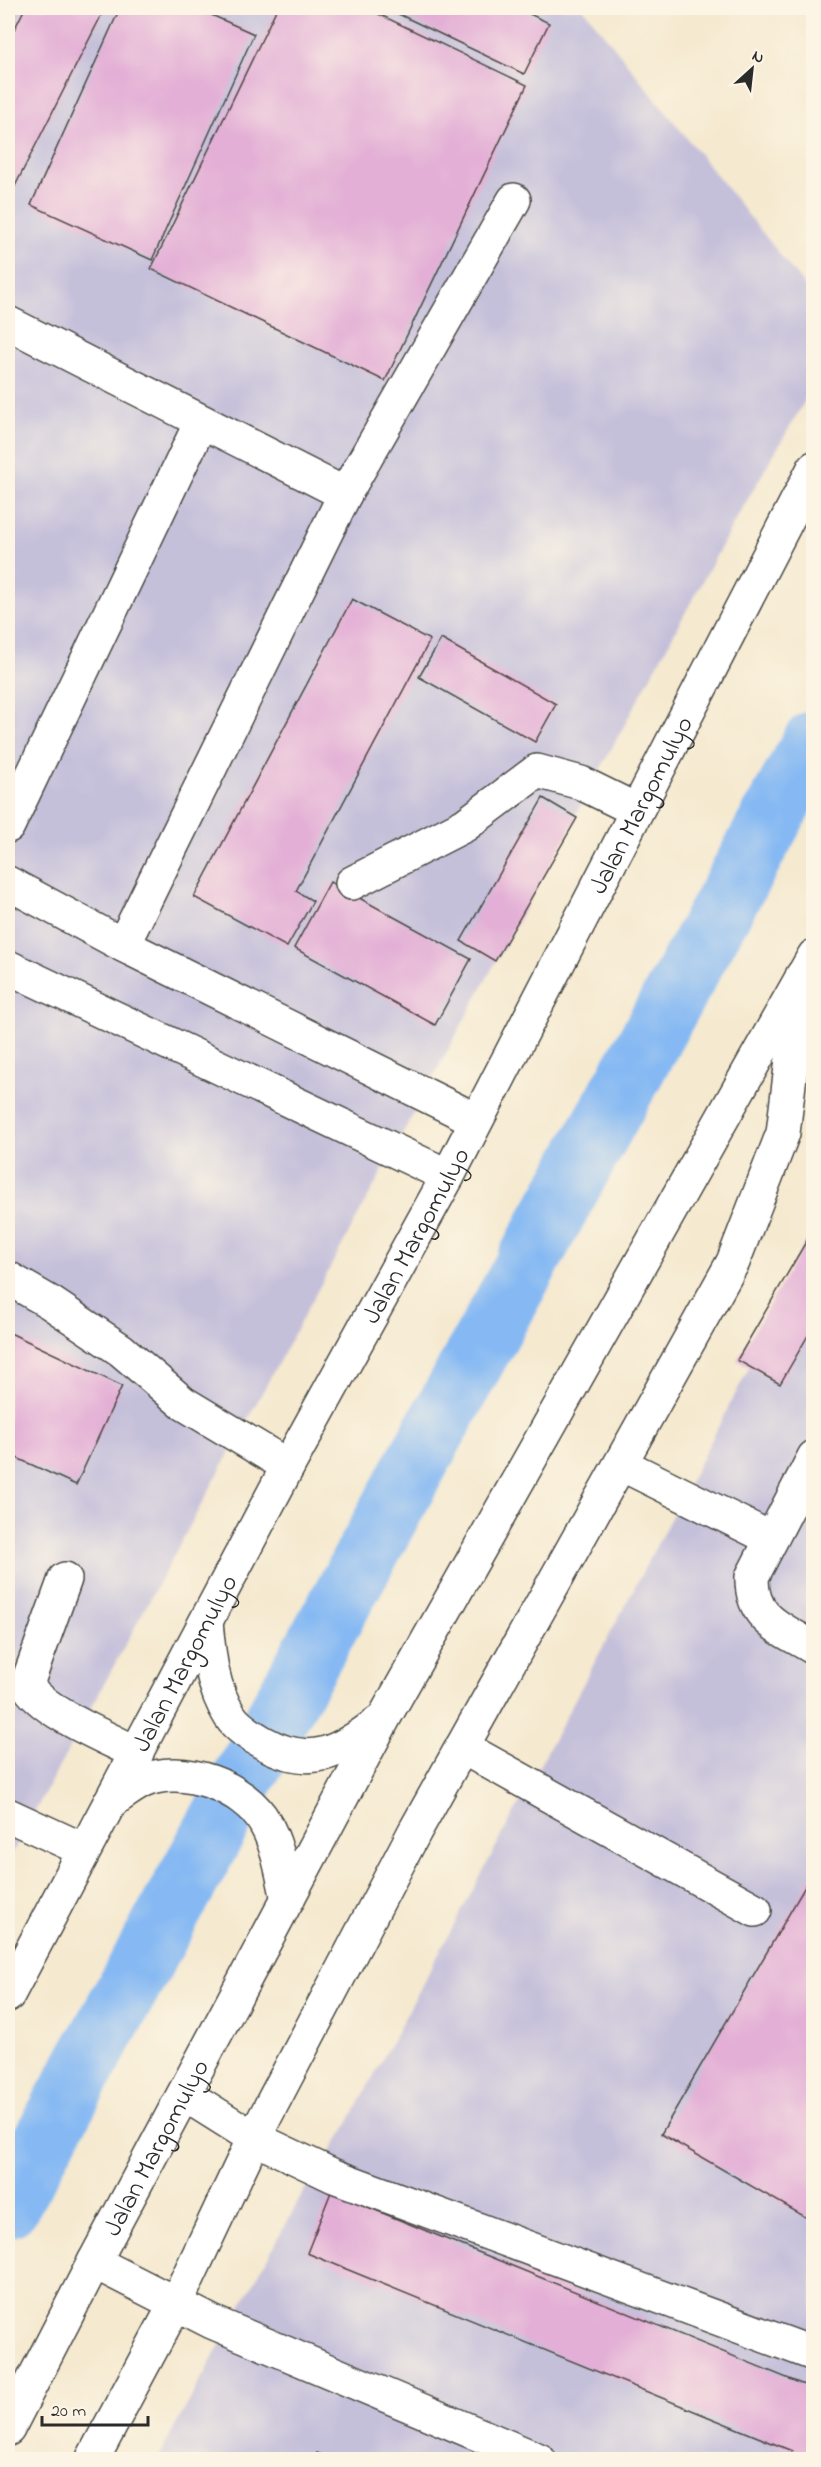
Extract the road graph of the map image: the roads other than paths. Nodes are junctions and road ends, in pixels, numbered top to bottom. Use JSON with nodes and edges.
{"nodes":[{"id":1,"x":514,"y":200,"type":"dead end"},
{"id":2,"x":8,"y":323,"type":"edge"},
{"id":3,"x":201,"y":422,"type":"junction"},
{"id":4,"x":813,"y":468,"type":"edge"},
{"id":5,"x":345,"y":494,"type":"junction"},
{"id":6,"x":636,"y":810,"type":"junction"},
{"id":7,"x":8,"y":826,"type":"edge"},
{"id":8,"x":8,"y":883,"type":"edge"},
{"id":9,"x":352,"y":883,"type":"dead end"},
{"id":10,"x":123,"y":945,"type":"junction"},
{"id":11,"x":808,"y":966,"type":"edge"},
{"id":12,"x":8,"y":967,"type":"edge"},
{"id":13,"x":476,"y":1120,"type":"junction"},
{"id":14,"x":448,"y":1176,"type":"junction"},
{"id":15,"x":8,"y":1278,"type":"edge"},
{"id":16,"x":813,"y":1458,"type":"edge"},
{"id":17,"x":621,"y":1464,"type":"junction"},
{"id":18,"x":288,"y":1466,"type":"junction"},
{"id":19,"x":770,"y":1538,"type":"junction"},
{"id":20,"x":65,"y":1579,"type":"dead end"},
{"id":21,"x":206,"y":1623,"type":"junction"},
{"id":22,"x":813,"y":1648,"type":"edge"},
{"id":23,"x":384,"y":1718,"type":"junction"},
{"id":24,"x":462,"y":1747,"type":"junction"},
{"id":25,"x":140,"y":1766,"type":"junction"},
{"id":26,"x":8,"y":1815,"type":"edge"},
{"id":27,"x":84,"y":1850,"type":"junction"},
{"id":28,"x":285,"y":1887,"type":"junction"},
{"id":29,"x":755,"y":1910,"type":"dead end"},
{"id":30,"x":8,"y":1991,"type":"edge"},
{"id":31,"x":184,"y":2094,"type":"junction"},
{"id":32,"x":254,"y":2138,"type":"junction"},
{"id":33,"x":94,"y":2262,"type":"junction"},
{"id":34,"x":176,"y":2303,"type":"junction"},
{"id":35,"x":813,"y":2354,"type":"edge"},
{"id":36,"x":8,"y":2429,"type":"edge"},
{"id":37,"x":92,"y":2460,"type":"edge"},
{"id":38,"x":539,"y":2460,"type":"edge"}],
"edges":[{"from":1,"to":5,"type":"main road"},
{"from":2,"to":3,"type":"main road"},
{"from":3,"to":5,"type":"main road"},
{"from":3,"to":7,"type":"main road"},
{"from":4,"to":6,"type":"main road","name":"Jalan Margomulyo"},
{"from":5,"to":10,"type":"main road"},
{"from":6,"to":9,"type":"main road"},
{"from":6,"to":13,"type":"main road","name":"Jalan Margomulyo"},
{"from":8,"to":10,"type":"main road"},
{"from":10,"to":13,"type":"main road"},
{"from":11,"to":17,"type":"main road"},
{"from":11,"to":23,"type":"main road","name":"Jalan Margomulyo"},
{"from":12,"to":14,"type":"main road"},
{"from":13,"to":14,"type":"main road","name":"Jalan Margomulyo"},
{"from":14,"to":18,"type":"main road","name":"Jalan Margomulyo"},
{"from":15,"to":18,"type":"main road"},
{"from":16,"to":19,"type":"main road"},
{"from":17,"to":19,"type":"main road"},
{"from":17,"to":24,"type":"main road"},
{"from":18,"to":21,"type":"main road","name":"Jalan Margomulyo"},
{"from":19,"to":22,"type":"main road"},
{"from":20,"to":25,"type":"main road"},
{"from":21,"to":23,"type":"main road"},
{"from":21,"to":25,"type":"main road","name":"Jalan Margomulyo"},
{"from":23,"to":28,"type":"main road","name":"Jalan Margomulyo"},
{"from":24,"to":29,"type":"main road"},
{"from":24,"to":32,"type":"main road"},
{"from":25,"to":27,"type":"main road"},
{"from":25,"to":28,"type":"main road"},
{"from":26,"to":27,"type":"main road"},
{"from":27,"to":30,"type":"main road"},
{"from":28,"to":31,"type":"main road","name":"Jalan Margomulyo"},
{"from":31,"to":32,"type":"main road"},
{"from":31,"to":33,"type":"main road","name":"Jalan Margomulyo"},
{"from":32,"to":34,"type":"main road"},
{"from":32,"to":35,"type":"main road"},
{"from":33,"to":34,"type":"main road"},
{"from":33,"to":36,"type":"main road","name":"Jalan Margomulyo"},
{"from":34,"to":37,"type":"main road"},
{"from":34,"to":38,"type":"main road"}]}
